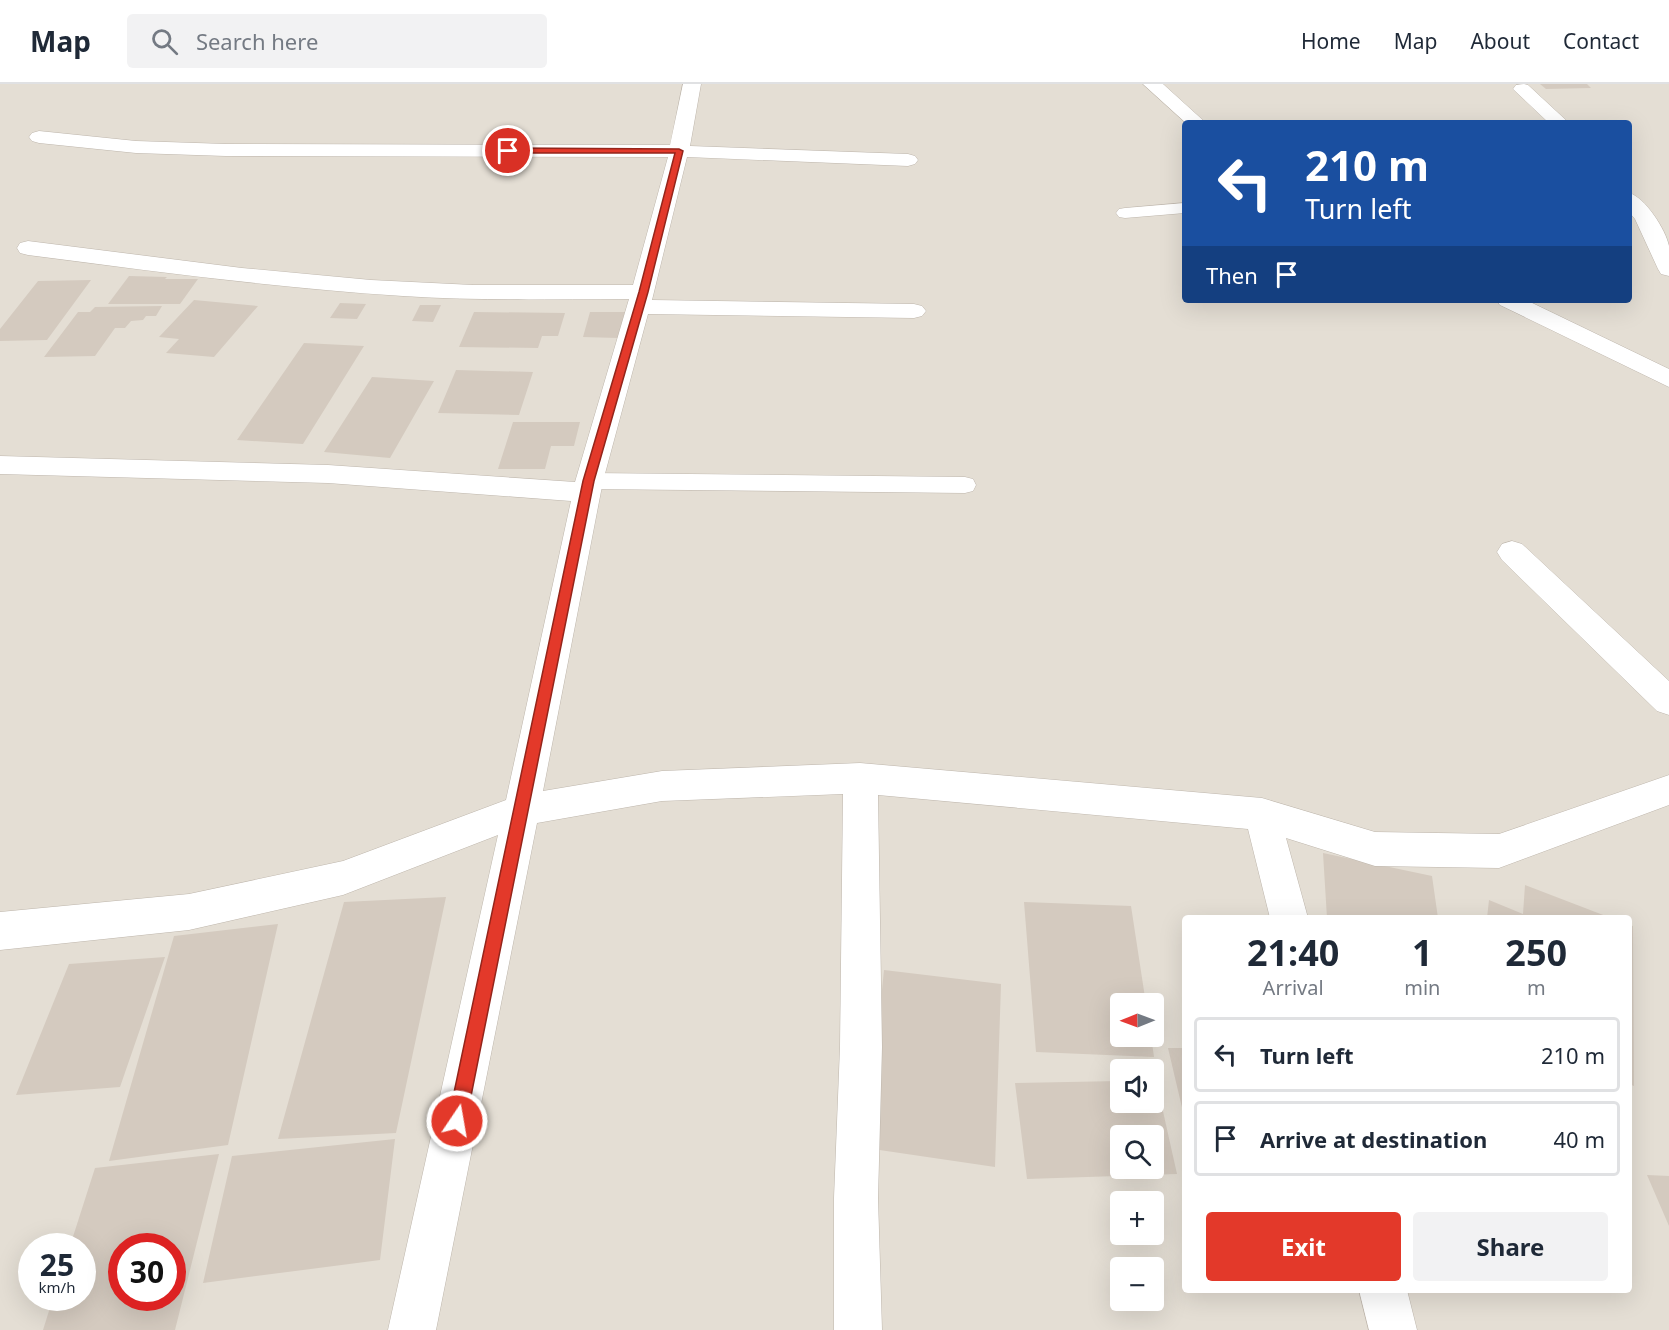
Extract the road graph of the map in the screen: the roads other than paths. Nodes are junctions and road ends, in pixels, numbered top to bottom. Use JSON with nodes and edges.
{"nodes":[{"id":1,"x":692,"y":84,"type":"edge"},
{"id":2,"x":1152,"y":84,"type":"edge"},
{"id":3,"x":1522,"y":89,"type":"dead end"},
{"id":4,"x":1194,"y":120,"type":"edge"},
{"id":5,"x":1557,"y":120,"type":"edge"},
{"id":6,"x":39,"y":137,"type":"dead end"},
{"id":7,"x":679,"y":151,"type":"junction"},
{"id":8,"x":908,"y":160,"type":"dead end"},
{"id":9,"x":1632,"y":203,"type":"edge"},
{"id":10,"x":1182,"y":208,"type":"edge"},
{"id":11,"x":1125,"y":213,"type":"dead end"},
{"id":12,"x":28,"y":248,"type":"dead end"},
{"id":13,"x":1669,"y":268,"type":"edge"},
{"id":14,"x":641,"y":300,"type":"junction"},
{"id":15,"x":1514,"y":303,"type":"edge"},
{"id":16,"x":914,"y":310,"type":"dead end"},
{"id":17,"x":1669,"y":379,"type":"edge"},
{"id":18,"x":0,"y":465,"type":"edge"},
{"id":19,"x":965,"y":485,"type":"dead end"},
{"id":20,"x":588,"y":487,"type":"junction"},
{"id":21,"x":1512,"y":552,"type":"dead end"},
{"id":22,"x":1669,"y":701,"type":"edge"},
{"id":23,"x":860,"y":778,"type":"junction"},
{"id":24,"x":1669,"y":790,"type":"edge"},
{"id":25,"x":522,"y":810,"type":"junction"},
{"id":26,"x":1262,"y":814,"type":"junction"},
{"id":27,"x":1288,"y":915,"type":"edge"},
{"id":28,"x":0,"y":931,"type":"edge"},
{"id":29,"x":1384,"y":1293,"type":"edge"},
{"id":30,"x":412,"y":1330,"type":"edge"},
{"id":31,"x":858,"y":1330,"type":"edge"},
{"id":32,"x":1393,"y":1330,"type":"edge"}],
"edges":[{"from":1,"to":7,"type":"street"},
{"from":2,"to":4,"type":"street"},
{"from":3,"to":5,"type":"street"},
{"from":6,"to":7,"type":"street"},
{"from":7,"to":8,"type":"street"},
{"from":7,"to":14,"type":"street"},
{"from":9,"to":13,"type":"street"},
{"from":10,"to":11,"type":"lane"},
{"from":12,"to":14,"type":"street"},
{"from":14,"to":16,"type":"street"},
{"from":14,"to":20,"type":"street"},
{"from":15,"to":17,"type":"street"},
{"from":18,"to":20,"type":"street"},
{"from":19,"to":20,"type":"lane"},
{"from":20,"to":25,"type":"street"},
{"from":21,"to":22,"type":"street"},
{"from":23,"to":25,"type":"street"},
{"from":23,"to":26,"type":"street"},
{"from":23,"to":31,"type":"street"},
{"from":24,"to":26,"type":"street"},
{"from":25,"to":28,"type":"street"},
{"from":25,"to":30,"type":"street"},
{"from":26,"to":27,"type":"street"},
{"from":29,"to":32,"type":"street"}]}
